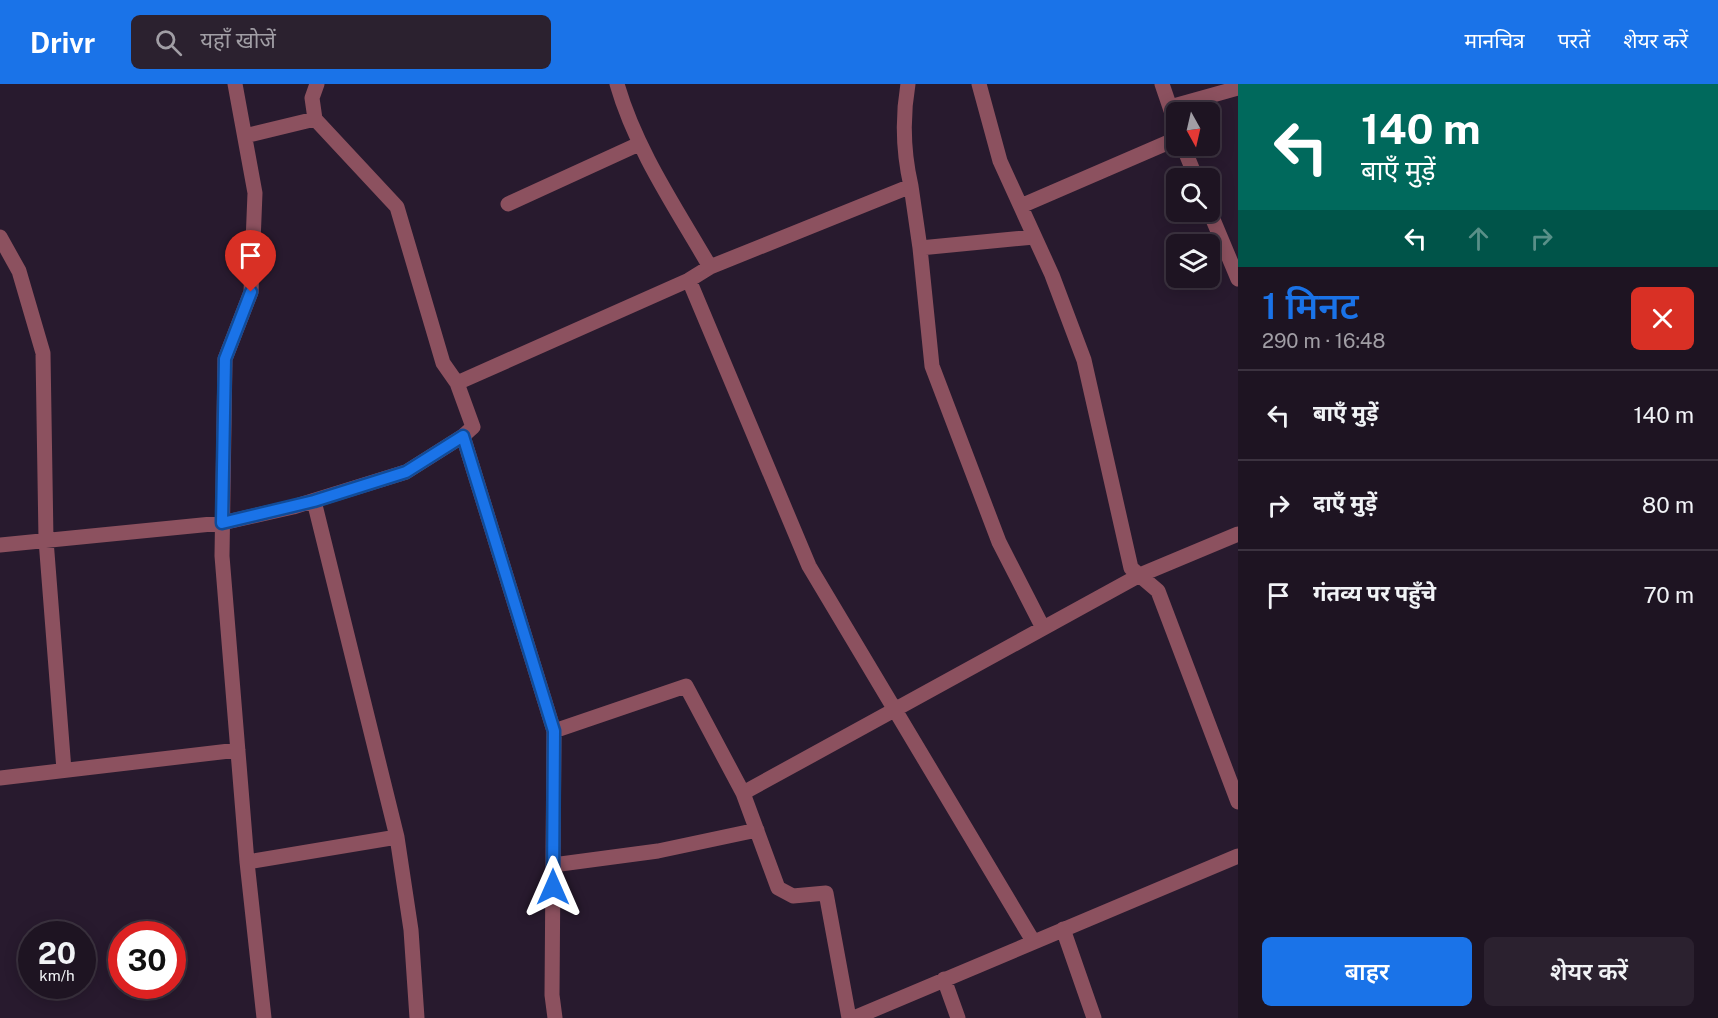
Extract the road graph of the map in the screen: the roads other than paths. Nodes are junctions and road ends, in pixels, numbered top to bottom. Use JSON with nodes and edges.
{"nodes":[{"id":1,"x":235,"y":84,"type":"edge"},
{"id":2,"x":317,"y":84,"type":"edge"},
{"id":3,"x":617,"y":84,"type":"edge"},
{"id":4,"x":908,"y":84,"type":"edge"},
{"id":5,"x":979,"y":84,"type":"edge"},
{"id":6,"x":1162,"y":84,"type":"edge"},
{"id":7,"x":1238,"y":88,"type":"edge"},
{"id":8,"x":1168,"y":102,"type":"edge"},
{"id":9,"x":1188,"y":102,"type":"edge"},
{"id":10,"x":315,"y":118,"type":"junction"},
{"id":11,"x":245,"y":136,"type":"junction"},
{"id":12,"x":1166,"y":143,"type":"edge"},
{"id":13,"x":639,"y":144,"type":"junction"},
{"id":14,"x":910,"y":186,"type":"junction"},
{"id":15,"x":508,"y":204,"type":"dead end"},
{"id":16,"x":1021,"y":206,"type":"junction"},
{"id":17,"x":1214,"y":222,"type":"edge"},
{"id":18,"x":0,"y":237,"type":"edge"},
{"id":19,"x":1034,"y":237,"type":"junction"},
{"id":20,"x":920,"y":248,"type":"junction"},
{"id":21,"x":710,"y":267,"type":"junction"},
{"id":22,"x":1238,"y":279,"type":"edge"},
{"id":23,"x":689,"y":280,"type":"junction"},
{"id":24,"x":457,"y":383,"type":"junction"},
{"id":25,"x":463,"y":436,"type":"junction"},
{"id":26,"x":314,"y":501,"type":"junction"},
{"id":27,"x":222,"y":523,"type":"junction"},
{"id":28,"x":1238,"y":534,"type":"edge"},
{"id":29,"x":46,"y":540,"type":"junction"},
{"id":30,"x":0,"y":545,"type":"edge"},
{"id":31,"x":1140,"y":575,"type":"junction"},
{"id":32,"x":1043,"y":628,"type":"junction"},
{"id":33,"x":894,"y":709,"type":"junction"},
{"id":34,"x":554,"y":731,"type":"junction"},
{"id":35,"x":238,"y":750,"type":"junction"},
{"id":36,"x":64,"y":770,"type":"junction"},
{"id":37,"x":0,"y":778,"type":"edge"},
{"id":38,"x":743,"y":793,"type":"junction"},
{"id":39,"x":1238,"y":802,"type":"edge"},
{"id":40,"x":757,"y":830,"type":"junction"},
{"id":41,"x":397,"y":837,"type":"junction"},
{"id":42,"x":1238,"y":856,"type":"edge"},
{"id":43,"x":247,"y":862,"type":"junction"},
{"id":44,"x":553,"y":865,"type":"junction"},
{"id":45,"x":1063,"y":929,"type":"junction"},
{"id":46,"x":1033,"y":941,"type":"junction"},
{"id":47,"x":944,"y":979,"type":"junction"},
{"id":48,"x":264,"y":1018,"type":"edge"},
{"id":49,"x":417,"y":1018,"type":"edge"},
{"id":50,"x":555,"y":1018,"type":"edge"},
{"id":51,"x":849,"y":1018,"type":"edge"},
{"id":52,"x":854,"y":1018,"type":"edge"},
{"id":53,"x":958,"y":1018,"type":"edge"},
{"id":54,"x":1094,"y":1018,"type":"edge"}],
"edges":[{"from":1,"to":11,"type":"street"},
{"from":2,"to":10,"type":"street"},
{"from":3,"to":13,"type":"street"},
{"from":4,"to":14,"type":"street"},
{"from":5,"to":16,"type":"street"},
{"from":6,"to":8,"type":"street"},
{"from":7,"to":9,"type":"street"},
{"from":10,"to":11,"type":"street"},
{"from":10,"to":24,"type":"street"},
{"from":11,"to":27,"type":"street"},
{"from":12,"to":16,"type":"street"},
{"from":13,"to":15,"type":"street"},
{"from":13,"to":21,"type":"street"},
{"from":14,"to":20,"type":"street"},
{"from":14,"to":21,"type":"street"},
{"from":16,"to":19,"type":"street"},
{"from":17,"to":22,"type":"street"},
{"from":18,"to":29,"type":"street"},
{"from":19,"to":20,"type":"street"},
{"from":19,"to":31,"type":"street"},
{"from":20,"to":32,"type":"street"},
{"from":21,"to":23,"type":"street"},
{"from":23,"to":24,"type":"street"},
{"from":23,"to":33,"type":"street"},
{"from":24,"to":25,"type":"street"},
{"from":25,"to":26,"type":"street"},
{"from":25,"to":34,"type":"street"},
{"from":26,"to":27,"type":"street"},
{"from":26,"to":41,"type":"street"},
{"from":27,"to":29,"type":"street"},
{"from":27,"to":35,"type":"street"},
{"from":28,"to":31,"type":"street"},
{"from":29,"to":30,"type":"street"},
{"from":29,"to":36,"type":"street"},
{"from":31,"to":32,"type":"street"},
{"from":31,"to":39,"type":"street"},
{"from":32,"to":33,"type":"street"},
{"from":33,"to":38,"type":"street"},
{"from":33,"to":46,"type":"street"},
{"from":34,"to":38,"type":"street"},
{"from":34,"to":44,"type":"street"},
{"from":35,"to":36,"type":"street"},
{"from":35,"to":43,"type":"street"},
{"from":36,"to":37,"type":"street"},
{"from":38,"to":40,"type":"street"},
{"from":40,"to":44,"type":"street"},
{"from":40,"to":51,"type":"street"},
{"from":41,"to":43,"type":"street"},
{"from":41,"to":49,"type":"street"},
{"from":42,"to":45,"type":"street"},
{"from":43,"to":48,"type":"street"},
{"from":44,"to":50,"type":"street"},
{"from":45,"to":46,"type":"street"},
{"from":45,"to":54,"type":"street"},
{"from":46,"to":47,"type":"street"},
{"from":47,"to":52,"type":"street"},
{"from":47,"to":53,"type":"street"}]}
